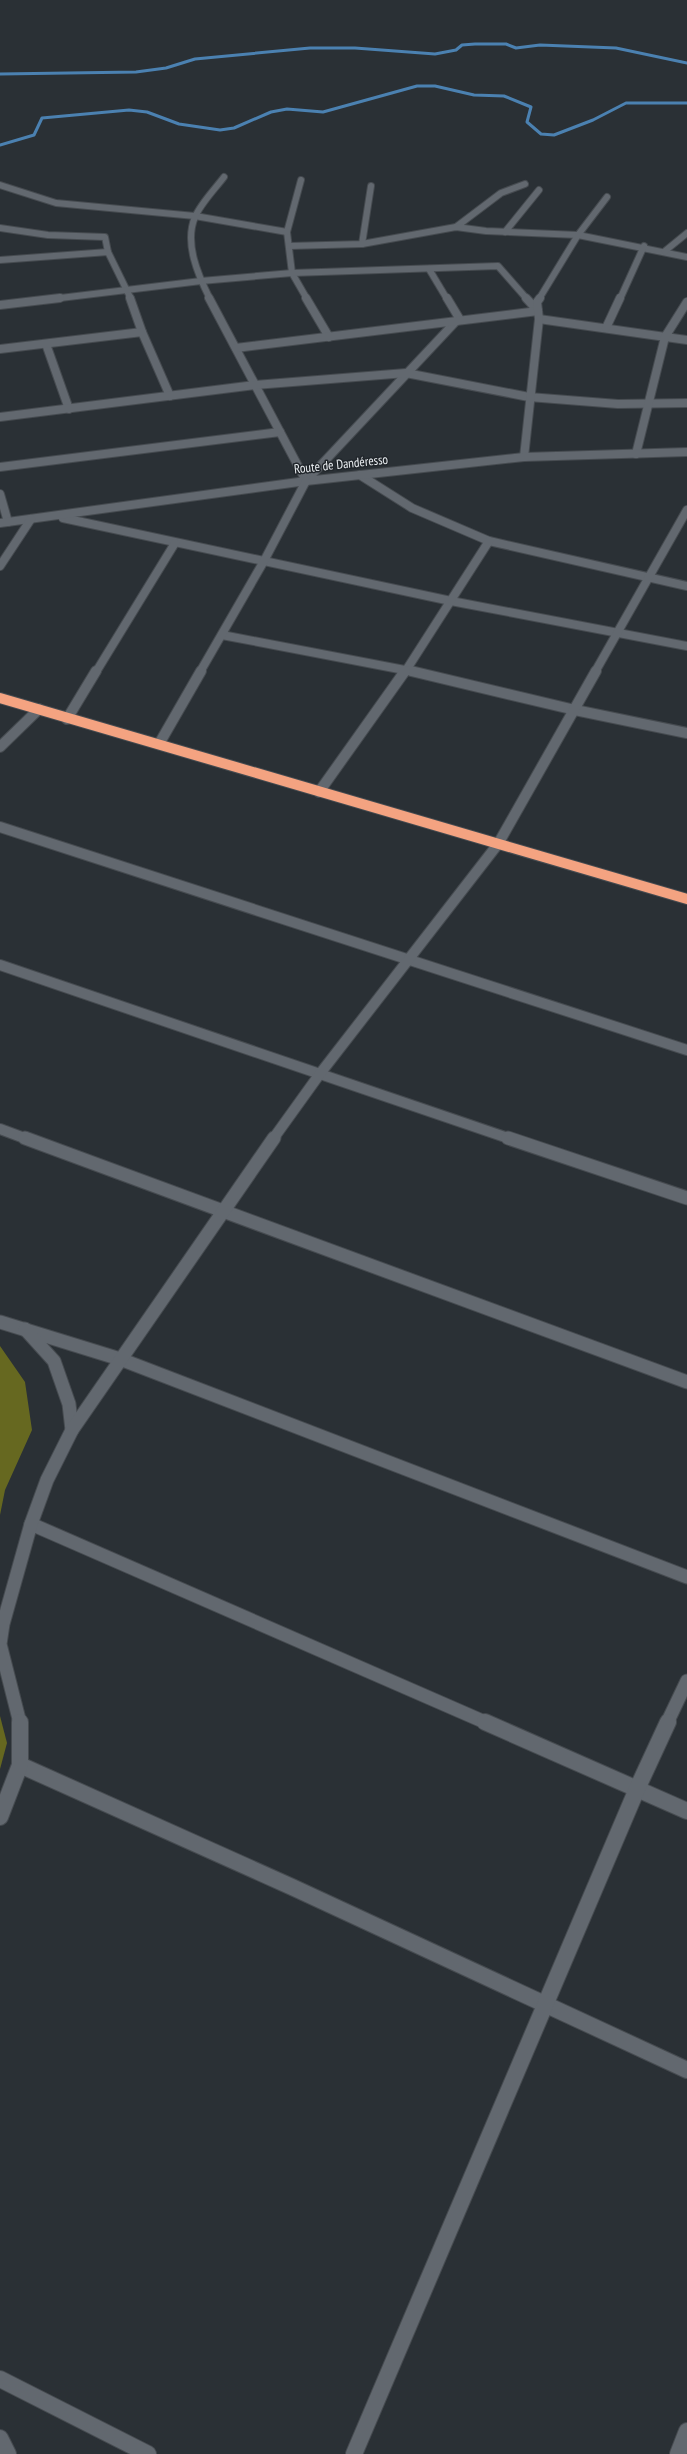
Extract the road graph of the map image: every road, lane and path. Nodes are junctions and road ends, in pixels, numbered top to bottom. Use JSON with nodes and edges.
{"nodes":[{"id":1,"x":224,"y":177,"type":"dead end"},
{"id":2,"x":301,"y":180,"type":"dead end"},
{"id":3,"x":525,"y":184,"type":"dead end"},
{"id":4,"x":0,"y":185,"type":"edge"},
{"id":5,"x":371,"y":186,"type":"dead end"},
{"id":6,"x":539,"y":190,"type":"dead end"},
{"id":7,"x":607,"y":197,"type":"dead end"},
{"id":8,"x":195,"y":216,"type":"junction"},
{"id":9,"x":456,"y":227,"type":"junction"},
{"id":10,"x":0,"y":228,"type":"edge"},
{"id":11,"x":287,"y":232,"type":"junction"},
{"id":12,"x":505,"y":232,"type":"junction"},
{"id":13,"x":687,"y":233,"type":"edge"},
{"id":14,"x":578,"y":235,"type":"junction"},
{"id":15,"x":362,"y":244,"type":"junction"},
{"id":16,"x":289,"y":246,"type":"junction"},
{"id":17,"x":644,"y":246,"type":"junction"},
{"id":18,"x":108,"y":252,"type":"junction"},
{"id":19,"x":665,"y":252,"type":"junction"},
{"id":20,"x":687,"y":257,"type":"edge"},
{"id":21,"x":0,"y":260,"type":"edge"},
{"id":22,"x":429,"y":269,"type":"junction"},
{"id":23,"x":292,"y":273,"type":"junction"},
{"id":24,"x":201,"y":281,"type":"junction"},
{"id":25,"x":128,"y":291,"type":"junction"},
{"id":26,"x":687,"y":302,"type":"edge"},
{"id":27,"x":0,"y":305,"type":"edge"},
{"id":28,"x":539,"y":315,"type":"junction"},
{"id":29,"x":456,"y":321,"type":"junction"},
{"id":30,"x":606,"y":328,"type":"junction"},
{"id":31,"x":142,"y":332,"type":"junction"},
{"id":32,"x":329,"y":337,"type":"junction"},
{"id":33,"x":665,"y":337,"type":"junction"},
{"id":34,"x":687,"y":340,"type":"edge"},
{"id":35,"x":46,"y":344,"type":"junction"},
{"id":36,"x":236,"y":348,"type":"junction"},
{"id":37,"x":0,"y":349,"type":"edge"},
{"id":38,"x":406,"y":372,"type":"junction"},
{"id":39,"x":256,"y":385,"type":"junction"},
{"id":40,"x":170,"y":396,"type":"junction"},
{"id":41,"x":529,"y":397,"type":"junction"},
{"id":42,"x":687,"y":403,"type":"edge"},
{"id":43,"x":648,"y":404,"type":"junction"},
{"id":44,"x":69,"y":409,"type":"junction"},
{"id":45,"x":0,"y":417,"type":"edge"},
{"id":46,"x":280,"y":432,"type":"junction"},
{"id":47,"x":687,"y":452,"type":"edge"},
{"id":48,"x":636,"y":454,"type":"junction"},
{"id":49,"x":524,"y":457,"type":"junction"},
{"id":50,"x":0,"y":467,"type":"edge"},
{"id":51,"x":360,"y":475,"type":"junction"},
{"id":52,"x":306,"y":481,"type":"junction"},
{"id":53,"x":0,"y":494,"type":"edge"},
{"id":54,"x":687,"y":510,"type":"edge"},
{"id":55,"x":55,"y":516,"type":"junction"},
{"id":56,"x":32,"y":519,"type":"junction"},
{"id":57,"x":4,"y":522,"type":"edge"},
{"id":58,"x":489,"y":540,"type":"junction"},
{"id":59,"x":175,"y":543,"type":"junction"},
{"id":60,"x":264,"y":561,"type":"junction"},
{"id":61,"x":0,"y":566,"type":"edge"},
{"id":62,"x":647,"y":578,"type":"junction"},
{"id":63,"x":687,"y":586,"type":"edge"},
{"id":64,"x":451,"y":600,"type":"junction"},
{"id":65,"x":618,"y":633,"type":"junction"},
{"id":66,"x":222,"y":635,"type":"junction"},
{"id":67,"x":687,"y":646,"type":"edge"},
{"id":68,"x":406,"y":670,"type":"junction"},
{"id":69,"x":0,"y":698,"type":"edge"},
{"id":70,"x":39,"y":709,"type":"junction"},
{"id":71,"x":575,"y":710,"type":"junction"},
{"id":72,"x":67,"y":719,"type":"junction"},
{"id":73,"x":687,"y":733,"type":"edge"},
{"id":74,"x":159,"y":744,"type":"junction"},
{"id":75,"x":0,"y":747,"type":"edge"},
{"id":76,"x":319,"y":792,"type":"junction"},
{"id":77,"x":0,"y":827,"type":"edge"},
{"id":78,"x":498,"y":844,"type":"junction"},
{"id":79,"x":687,"y":899,"type":"edge"},
{"id":80,"x":408,"y":960,"type":"junction"},
{"id":81,"x":0,"y":965,"type":"edge"},
{"id":82,"x":687,"y":1050,"type":"edge"},
{"id":83,"x":319,"y":1075,"type":"junction"},
{"id":84,"x":0,"y":1129,"type":"edge"},
{"id":85,"x":687,"y":1198,"type":"edge"},
{"id":86,"x":222,"y":1210,"type":"junction"},
{"id":87,"x":0,"y":1322,"type":"edge"},
{"id":88,"x":24,"y":1329,"type":"junction"},
{"id":89,"x":120,"y":1359,"type":"junction"},
{"id":90,"x":687,"y":1382,"type":"edge"},
{"id":91,"x":72,"y":1430,"type":"junction"},
{"id":92,"x":31,"y":1524,"type":"junction"},
{"id":93,"x":687,"y":1577,"type":"edge"},
{"id":94,"x":687,"y":1680,"type":"edge"},
{"id":95,"x":20,"y":1765,"type":"junction"},
{"id":96,"x":637,"y":1789,"type":"junction"},
{"id":97,"x":687,"y":1811,"type":"edge"},
{"id":98,"x":0,"y":1817,"type":"edge"},
{"id":99,"x":546,"y":2004,"type":"junction"},
{"id":100,"x":687,"y":2070,"type":"edge"},
{"id":101,"x":0,"y":2379,"type":"edge"},
{"id":102,"x":687,"y":2431,"type":"edge"},
{"id":103,"x":0,"y":2438,"type":"edge"},
{"id":104,"x":8,"y":2454,"type":"edge"},
{"id":105,"x":148,"y":2454,"type":"edge"},
{"id":106,"x":354,"y":2454,"type":"edge"},
{"id":107,"x":678,"y":2454,"type":"edge"}],
"edges":[{"from":1,"to":8,"type":"street"},
{"from":2,"to":11,"type":"street"},
{"from":3,"to":9,"type":"street"},
{"from":4,"to":8,"type":"street"},
{"from":5,"to":15,"type":"street"},
{"from":6,"to":12,"type":"street"},
{"from":7,"to":14,"type":"street"},
{"from":8,"to":11,"type":"street"},
{"from":8,"to":24,"type":"street"},
{"from":9,"to":12,"type":"street"},
{"from":9,"to":15,"type":"street"},
{"from":10,"to":18,"type":"street"},
{"from":11,"to":16,"type":"street"},
{"from":12,"to":14,"type":"street"},
{"from":13,"to":19,"type":"street"},
{"from":14,"to":17,"type":"street"},
{"from":14,"to":28,"type":"street"},
{"from":15,"to":16,"type":"street"},
{"from":16,"to":23,"type":"street"},
{"from":17,"to":19,"type":"street"},
{"from":17,"to":30,"type":"street"},
{"from":18,"to":21,"type":"street"},
{"from":18,"to":25,"type":"street"},
{"from":19,"to":20,"type":"street"},
{"from":22,"to":23,"type":"street"},
{"from":22,"to":28,"type":"street"},
{"from":22,"to":29,"type":"street"},
{"from":23,"to":24,"type":"street"},
{"from":23,"to":32,"type":"street"},
{"from":24,"to":25,"type":"street"},
{"from":24,"to":36,"type":"street"},
{"from":25,"to":27,"type":"street"},
{"from":25,"to":31,"type":"street"},
{"from":26,"to":33,"type":"street"},
{"from":28,"to":29,"type":"street"},
{"from":28,"to":30,"type":"street"},
{"from":28,"to":41,"type":"street"},
{"from":29,"to":32,"type":"street"},
{"from":29,"to":38,"type":"street"},
{"from":30,"to":33,"type":"street"},
{"from":31,"to":35,"type":"street"},
{"from":31,"to":40,"type":"street"},
{"from":32,"to":36,"type":"street"},
{"from":33,"to":34,"type":"street"},
{"from":33,"to":43,"type":"street"},
{"from":35,"to":37,"type":"street"},
{"from":35,"to":44,"type":"street"},
{"from":36,"to":39,"type":"street"},
{"from":38,"to":39,"type":"street"},
{"from":38,"to":41,"type":"street"},
{"from":38,"to":52,"type":"street"},
{"from":39,"to":40,"type":"street"},
{"from":39,"to":46,"type":"street"},
{"from":40,"to":44,"type":"street"},
{"from":41,"to":43,"type":"street"},
{"from":41,"to":49,"type":"street"},
{"from":42,"to":43,"type":"street"},
{"from":43,"to":48,"type":"street"},
{"from":44,"to":45,"type":"street"},
{"from":46,"to":50,"type":"street"},
{"from":46,"to":52,"type":"street"},
{"from":47,"to":48,"type":"street","name":"Route de Dandéresso"},
{"from":48,"to":49,"type":"street","name":"Route de Dandéresso"},
{"from":49,"to":51,"type":"street","name":"Route de Dandéresso"},
{"from":51,"to":52,"type":"street","name":"Route de Dandéresso"},
{"from":51,"to":58,"type":"street"},
{"from":52,"to":55,"type":"street","name":"Route de Dandéresso"},
{"from":52,"to":60,"type":"street"},
{"from":53,"to":57,"type":"street"},
{"from":54,"to":62,"type":"street"},
{"from":55,"to":56,"type":"street","name":"Route de Dandéresso"},
{"from":55,"to":59,"type":"street"},
{"from":56,"to":57,"type":"street","name":"Route de Dandéresso"},
{"from":56,"to":61,"type":"street"},
{"from":58,"to":62,"type":"street"},
{"from":58,"to":64,"type":"street"},
{"from":59,"to":60,"type":"street"},
{"from":59,"to":72,"type":"street"},
{"from":60,"to":64,"type":"street"},
{"from":60,"to":66,"type":"street"},
{"from":62,"to":63,"type":"street"},
{"from":62,"to":65,"type":"street"},
{"from":64,"to":65,"type":"street"},
{"from":64,"to":68,"type":"street"},
{"from":65,"to":67,"type":"street"},
{"from":65,"to":71,"type":"street"},
{"from":66,"to":68,"type":"street"},
{"from":66,"to":74,"type":"street"},
{"from":68,"to":71,"type":"street"},
{"from":68,"to":76,"type":"street"},
{"from":69,"to":70,"type":"highway"},
{"from":70,"to":72,"type":"highway"},
{"from":70,"to":75,"type":"street"},
{"from":71,"to":73,"type":"street"},
{"from":71,"to":78,"type":"street"},
{"from":72,"to":74,"type":"highway"},
{"from":74,"to":76,"type":"highway"},
{"from":76,"to":78,"type":"highway"},
{"from":77,"to":80,"type":"street"},
{"from":78,"to":79,"type":"highway"},
{"from":78,"to":80,"type":"street"},
{"from":80,"to":82,"type":"street"},
{"from":80,"to":83,"type":"street"},
{"from":81,"to":83,"type":"street"},
{"from":83,"to":85,"type":"street"},
{"from":83,"to":86,"type":"street"},
{"from":84,"to":86,"type":"street"},
{"from":86,"to":89,"type":"street"},
{"from":86,"to":90,"type":"street"},
{"from":87,"to":88,"type":"street"},
{"from":88,"to":89,"type":"street"},
{"from":88,"to":91,"type":"street"},
{"from":89,"to":91,"type":"street"},
{"from":89,"to":93,"type":"street"},
{"from":91,"to":92,"type":"street"},
{"from":92,"to":95,"type":"street"},
{"from":92,"to":96,"type":"street"},
{"from":94,"to":96,"type":"street"},
{"from":95,"to":98,"type":"street"},
{"from":95,"to":99,"type":"street"},
{"from":96,"to":97,"type":"street"},
{"from":96,"to":99,"type":"street"},
{"from":99,"to":100,"type":"street"},
{"from":99,"to":106,"type":"street"},
{"from":101,"to":105,"type":"street"},
{"from":102,"to":107,"type":"street"},
{"from":103,"to":104,"type":"street"}]}
